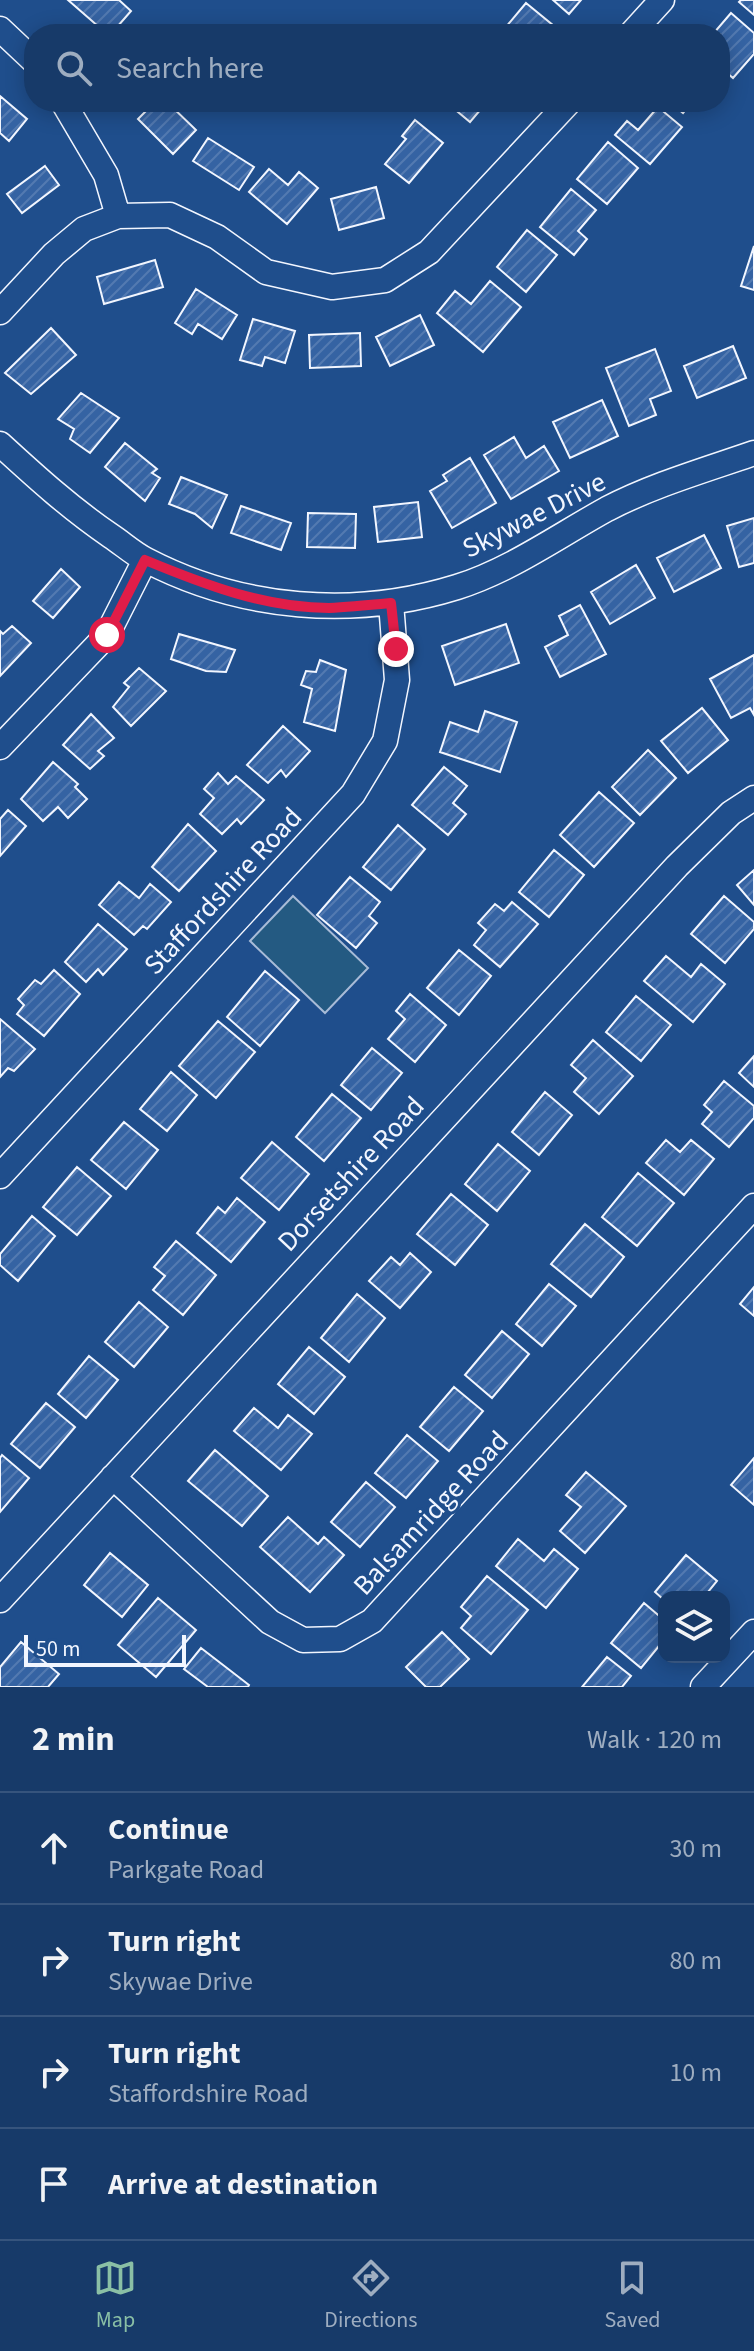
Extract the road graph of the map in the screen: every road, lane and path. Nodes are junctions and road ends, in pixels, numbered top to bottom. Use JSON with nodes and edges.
{"nodes":[{"id":1,"x":662,"y":0,"type":"edge"},
{"id":2,"x":640,"y":24,"type":"edge"},
{"id":3,"x":0,"y":29,"type":"edge"},
{"id":4,"x":24,"y":52,"type":"edge"},
{"id":5,"x":69,"y":112,"type":"edge"},
{"id":6,"x":560,"y":112,"type":"edge"},
{"id":7,"x":118,"y":216,"type":"junction"},
{"id":8,"x":0,"y":312,"type":"edge"},
{"id":9,"x":0,"y":444,"type":"edge"},
{"id":10,"x":754,"y":453,"type":"edge"},
{"id":11,"x":145,"y":560,"type":"junction"},
{"id":12,"x":391,"y":603,"type":"junction"},
{"id":13,"x":0,"y":747,"type":"edge"},
{"id":14,"x":754,"y":798,"type":"edge"},
{"id":15,"x":0,"y":1176,"type":"edge"},
{"id":16,"x":754,"y":1206,"type":"edge"},
{"id":17,"x":113,"y":1477,"type":"junction"},
{"id":18,"x":0,"y":1600,"type":"edge"},
{"id":19,"x":754,"y":1632,"type":"edge"},
{"id":20,"x":703,"y":1687,"type":"edge"}],
"edges":[{"from":1,"to":2,"type":"street"},
{"from":3,"to":4,"type":"street"},
{"from":5,"to":7,"type":"street"},
{"from":6,"to":7,"type":"street"},
{"from":7,"to":8,"type":"street"},
{"from":9,"to":11,"type":"street","name":"Skywae Drive"},
{"from":10,"to":12,"type":"street","name":"Skywae Drive"},
{"from":11,"to":12,"type":"street","name":"Skywae Drive"},
{"from":11,"to":13,"type":"street"},
{"from":12,"to":15,"type":"street","name":"Staffordshire Road"},
{"from":14,"to":17,"type":"street","name":"Dorsetshire Road"},
{"from":16,"to":17,"type":"street","name":"Balsamridge Road"},
{"from":17,"to":18,"type":"street","name":"Dorsetshire Road"},
{"from":19,"to":20,"type":"street"}]}
